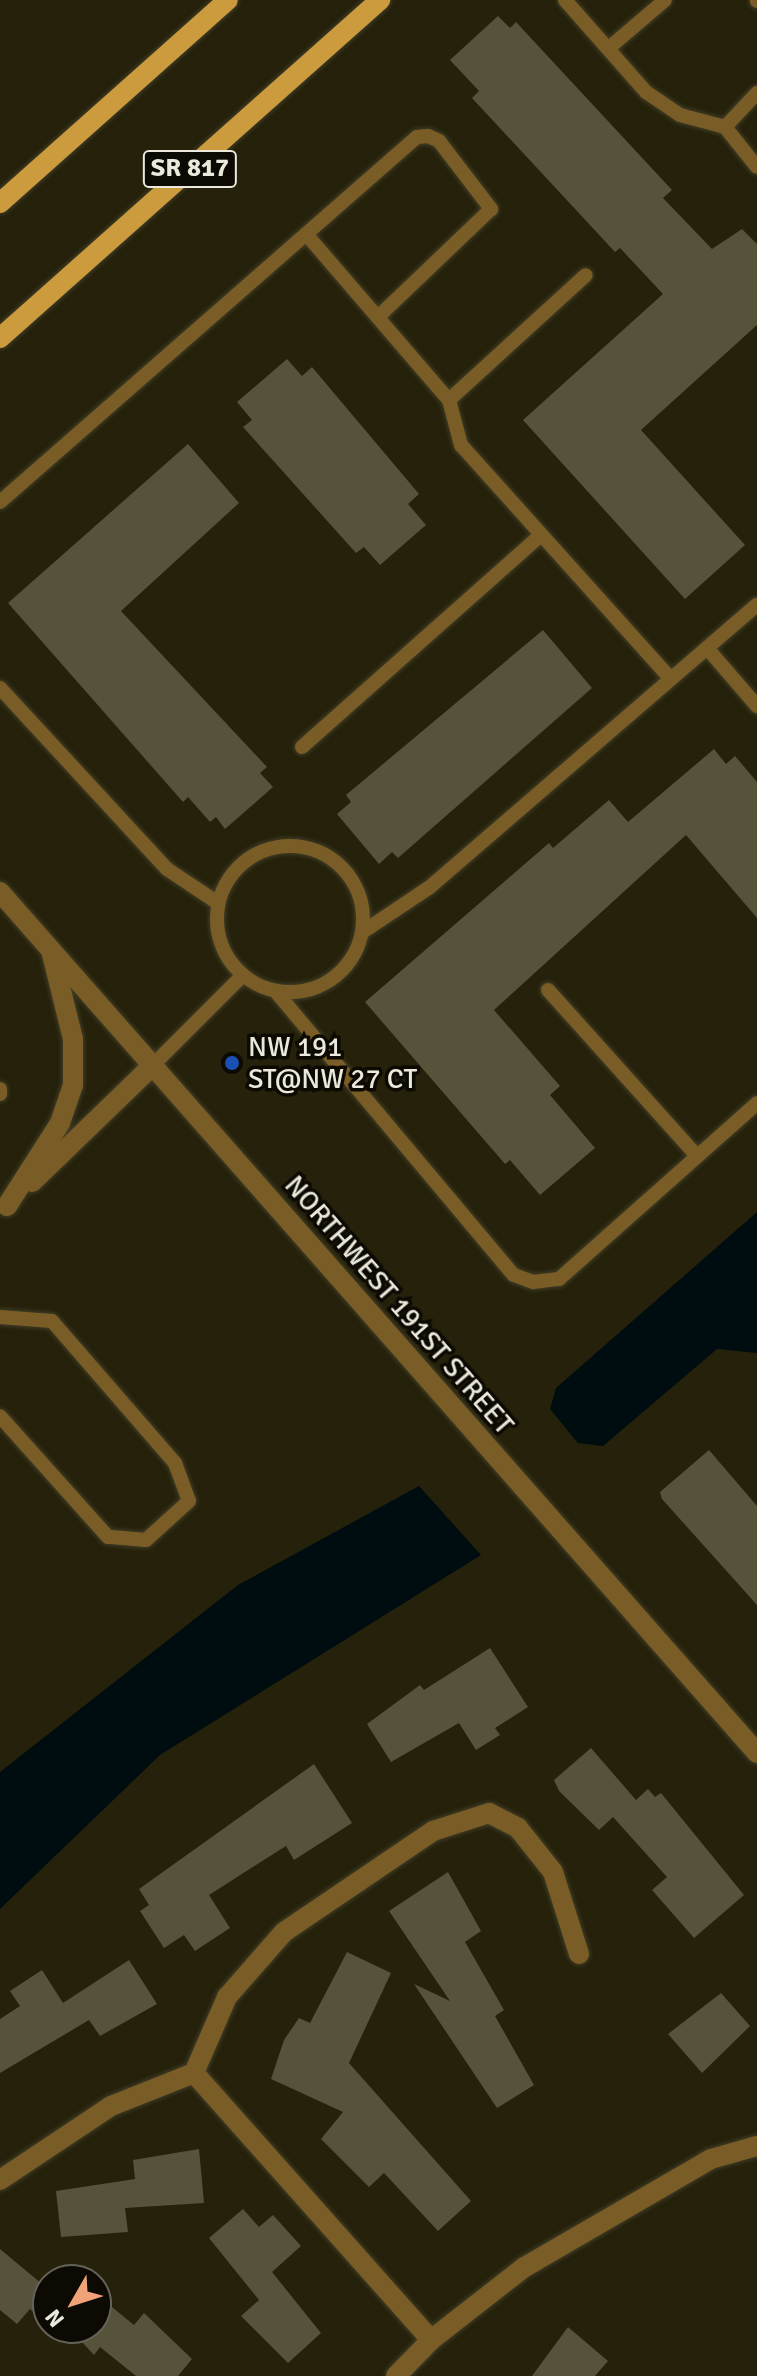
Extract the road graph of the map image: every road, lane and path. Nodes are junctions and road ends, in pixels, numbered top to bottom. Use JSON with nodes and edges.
{"nodes":[{"id":1,"x":228,"y":0,"type":"edge"},
{"id":2,"x":380,"y":0,"type":"edge"},
{"id":3,"x":565,"y":0,"type":"edge"},
{"id":4,"x":665,"y":0,"type":"edge"},
{"id":5,"x":610,"y":47,"type":"junction"},
{"id":6,"x":754,"y":104,"type":"edge"},
{"id":7,"x":725,"y":127,"type":"junction"},
{"id":8,"x":757,"y":167,"type":"edge"},
{"id":9,"x":0,"y":203,"type":"edge"},
{"id":10,"x":306,"y":234,"type":"junction"},
{"id":11,"x":586,"y":275,"type":"dead end"},
{"id":12,"x":378,"y":317,"type":"junction"},
{"id":13,"x":0,"y":338,"type":"edge"},
{"id":14,"x":449,"y":400,"type":"junction"},
{"id":15,"x":0,"y":502,"type":"edge"},
{"id":16,"x":541,"y":535,"type":"junction"},
{"id":17,"x":757,"y":605,"type":"edge"},
{"id":18,"x":707,"y":648,"type":"junction"},
{"id":19,"x":671,"y":679,"type":"junction"},
{"id":20,"x":0,"y":688,"type":"edge"},
{"id":21,"x":757,"y":706,"type":"edge"},
{"id":22,"x":302,"y":747,"type":"dead end"},
{"id":23,"x":0,"y":892,"type":"edge"},
{"id":24,"x":218,"y":903,"type":"junction"},
{"id":25,"x":364,"y":931,"type":"junction"},
{"id":26,"x":51,"y":949,"type":"junction"},
{"id":27,"x":241,"y":977,"type":"junction"},
{"id":28,"x":548,"y":990,"type":"dead end"},
{"id":29,"x":277,"y":993,"type":"junction"},
{"id":30,"x":152,"y":1066,"type":"junction"},
{"id":31,"x":757,"y":1103,"type":"edge"},
{"id":32,"x":697,"y":1156,"type":"junction"},
{"id":33,"x":4,"y":1209,"type":"edge"},
{"id":34,"x":0,"y":1317,"type":"edge"},
{"id":35,"x":0,"y":1416,"type":"edge"},
{"id":36,"x":757,"y":1753,"type":"edge"},
{"id":37,"x":579,"y":1954,"type":"dead end"},
{"id":38,"x":194,"y":2073,"type":"junction"},
{"id":39,"x":757,"y":2146,"type":"edge"},
{"id":40,"x":0,"y":2180,"type":"edge"},
{"id":41,"x":431,"y":2340,"type":"junction"},
{"id":42,"x":396,"y":2376,"type":"edge"}],
"edges":[{"from":1,"to":9,"type":"main road"},
{"from":2,"to":13,"type":"main road","number":"SR 817"},
{"from":3,"to":5,"type":"lane"},
{"from":4,"to":5,"type":"lane"},
{"from":5,"to":7,"type":"lane"},
{"from":6,"to":7,"type":"lane"},
{"from":7,"to":8,"type":"lane"},
{"from":10,"to":12,"type":"lane"},
{"from":10,"to":12,"type":"lane"},
{"from":10,"to":15,"type":"lane"},
{"from":11,"to":14,"type":"lane"},
{"from":12,"to":14,"type":"lane"},
{"from":14,"to":16,"type":"lane"},
{"from":16,"to":19,"type":"lane"},
{"from":16,"to":22,"type":"lane"},
{"from":17,"to":18,"type":"lane"},
{"from":18,"to":19,"type":"lane"},
{"from":18,"to":21,"type":"lane"},
{"from":19,"to":25,"type":"lane"},
{"from":20,"to":24,"type":"lane"},
{"from":23,"to":26,"type":"street","name":"NORTHWEST 191ST STREET"},
{"from":24,"to":25,"type":"lane"},
{"from":24,"to":27,"type":"lane"},
{"from":25,"to":29,"type":"lane"},
{"from":26,"to":30,"type":"street","name":"NORTHWEST 191ST STREET"},
{"from":26,"to":33,"type":"street"},
{"from":27,"to":29,"type":"lane"},
{"from":27,"to":30,"type":"lane"},
{"from":28,"to":32,"type":"lane"},
{"from":29,"to":32,"type":"lane"},
{"from":30,"to":33,"type":"street"},
{"from":30,"to":36,"type":"street","name":"NORTHWEST 191ST STREET"},
{"from":31,"to":32,"type":"lane"},
{"from":34,"to":35,"type":"lane"},
{"from":37,"to":38,"type":"street"},
{"from":38,"to":40,"type":"street"},
{"from":38,"to":41,"type":"street"},
{"from":39,"to":41,"type":"street"},
{"from":41,"to":42,"type":"street"}]}
